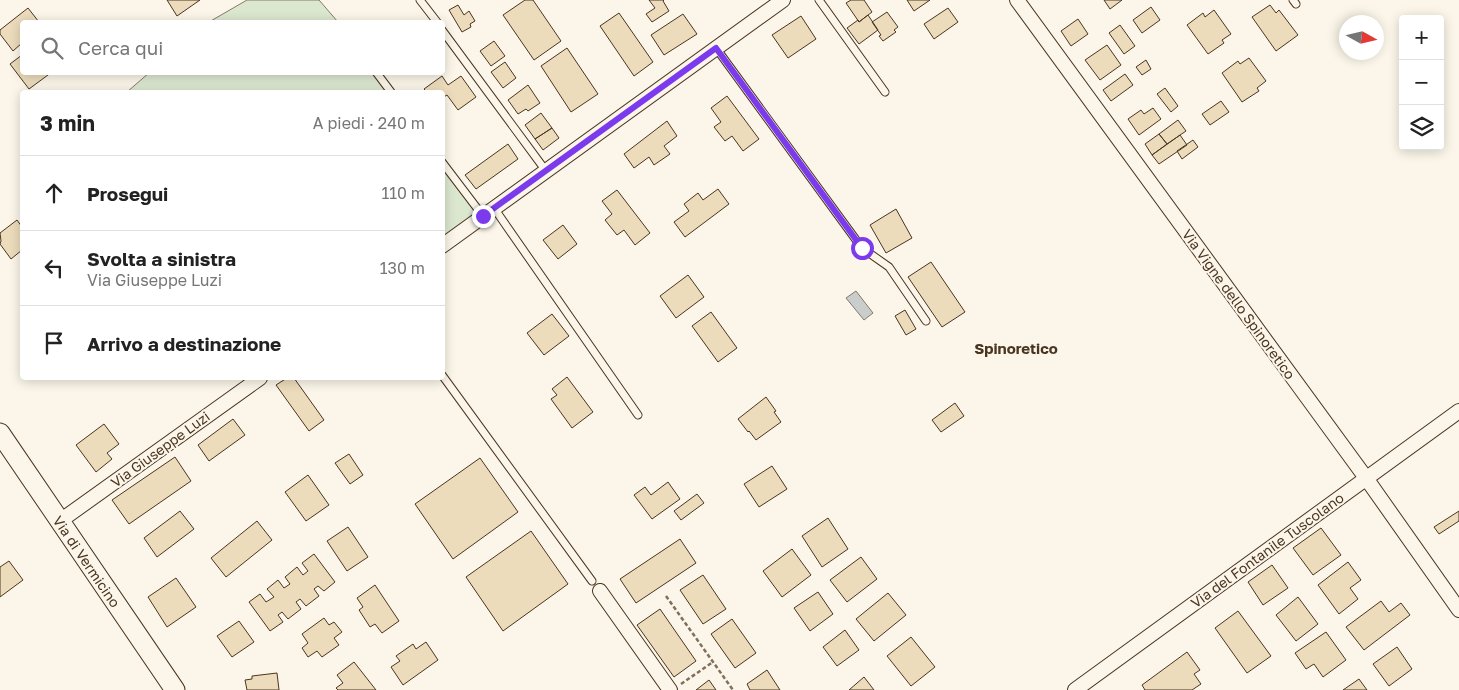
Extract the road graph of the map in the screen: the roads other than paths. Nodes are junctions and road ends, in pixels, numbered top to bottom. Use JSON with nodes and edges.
{"nodes":[{"id":1,"x":420,"y":0,"type":"edge"},
{"id":2,"x":783,"y":0,"type":"edge"},
{"id":3,"x":819,"y":0,"type":"edge"},
{"id":4,"x":1017,"y":0,"type":"edge"},
{"id":5,"x":435,"y":20,"type":"edge"},
{"id":6,"x":445,"y":34,"type":"edge"},
{"id":7,"x":716,"y":48,"type":"junction"},
{"id":8,"x":378,"y":75,"type":"edge"},
{"id":9,"x":390,"y":90,"type":"edge"},
{"id":10,"x":885,"y":92,"type":"dead end"},
{"id":11,"x":445,"y":165,"type":"edge"},
{"id":12,"x":546,"y":171,"type":"junction"},
{"id":13,"x":489,"y":212,"type":"junction"},
{"id":14,"x":445,"y":244,"type":"edge"},
{"id":15,"x":926,"y":321,"type":"dead end"},
{"id":16,"x":445,"y":379,"type":"edge"},
{"id":17,"x":257,"y":380,"type":"edge"},
{"id":18,"x":1459,"y":411,"type":"edge"},
{"id":19,"x":638,"y":415,"type":"dead end"},
{"id":20,"x":2,"y":440,"type":"edge"},
{"id":21,"x":1366,"y":478,"type":"junction"},
{"id":22,"x":60,"y":521,"type":"junction"},
{"id":23,"x":596,"y":586,"type":"joint"},
{"id":24,"x":1459,"y":610,"type":"edge"},
{"id":25,"x":675,"y":687,"type":"edge"},
{"id":26,"x":175,"y":690,"type":"edge"},
{"id":27,"x":1076,"y":690,"type":"edge"}],
"edges":[{"from":1,"to":5,"type":"lane"},
{"from":2,"to":7,"type":"street"},
{"from":3,"to":10,"type":"lane"},
{"from":4,"to":21,"type":"street","name":"Via Vigne dello Spinoretico"},
{"from":6,"to":12,"type":"lane"},
{"from":7,"to":12,"type":"street"},
{"from":7,"to":15,"type":"lane"},
{"from":8,"to":9,"type":"lane"},
{"from":11,"to":13,"type":"lane"},
{"from":12,"to":13,"type":"street"},
{"from":13,"to":14,"type":"street"},
{"from":13,"to":19,"type":"lane"},
{"from":16,"to":23,"type":"lane"},
{"from":17,"to":22,"type":"street","name":"Via Giuseppe Luzi"},
{"from":18,"to":21,"type":"street","name":"Via del Fontanile Tuscolano"},
{"from":20,"to":22,"type":"main road","name":"Via di Vermicino"},
{"from":21,"to":24,"type":"street","name":"Via Vigne dello Spinoretico"},
{"from":21,"to":27,"type":"street","name":"Via del Fontanile Tuscolano"},
{"from":22,"to":26,"type":"main road","name":"Via di Vermicino"},
{"from":23,"to":25,"type":"street"}]}
